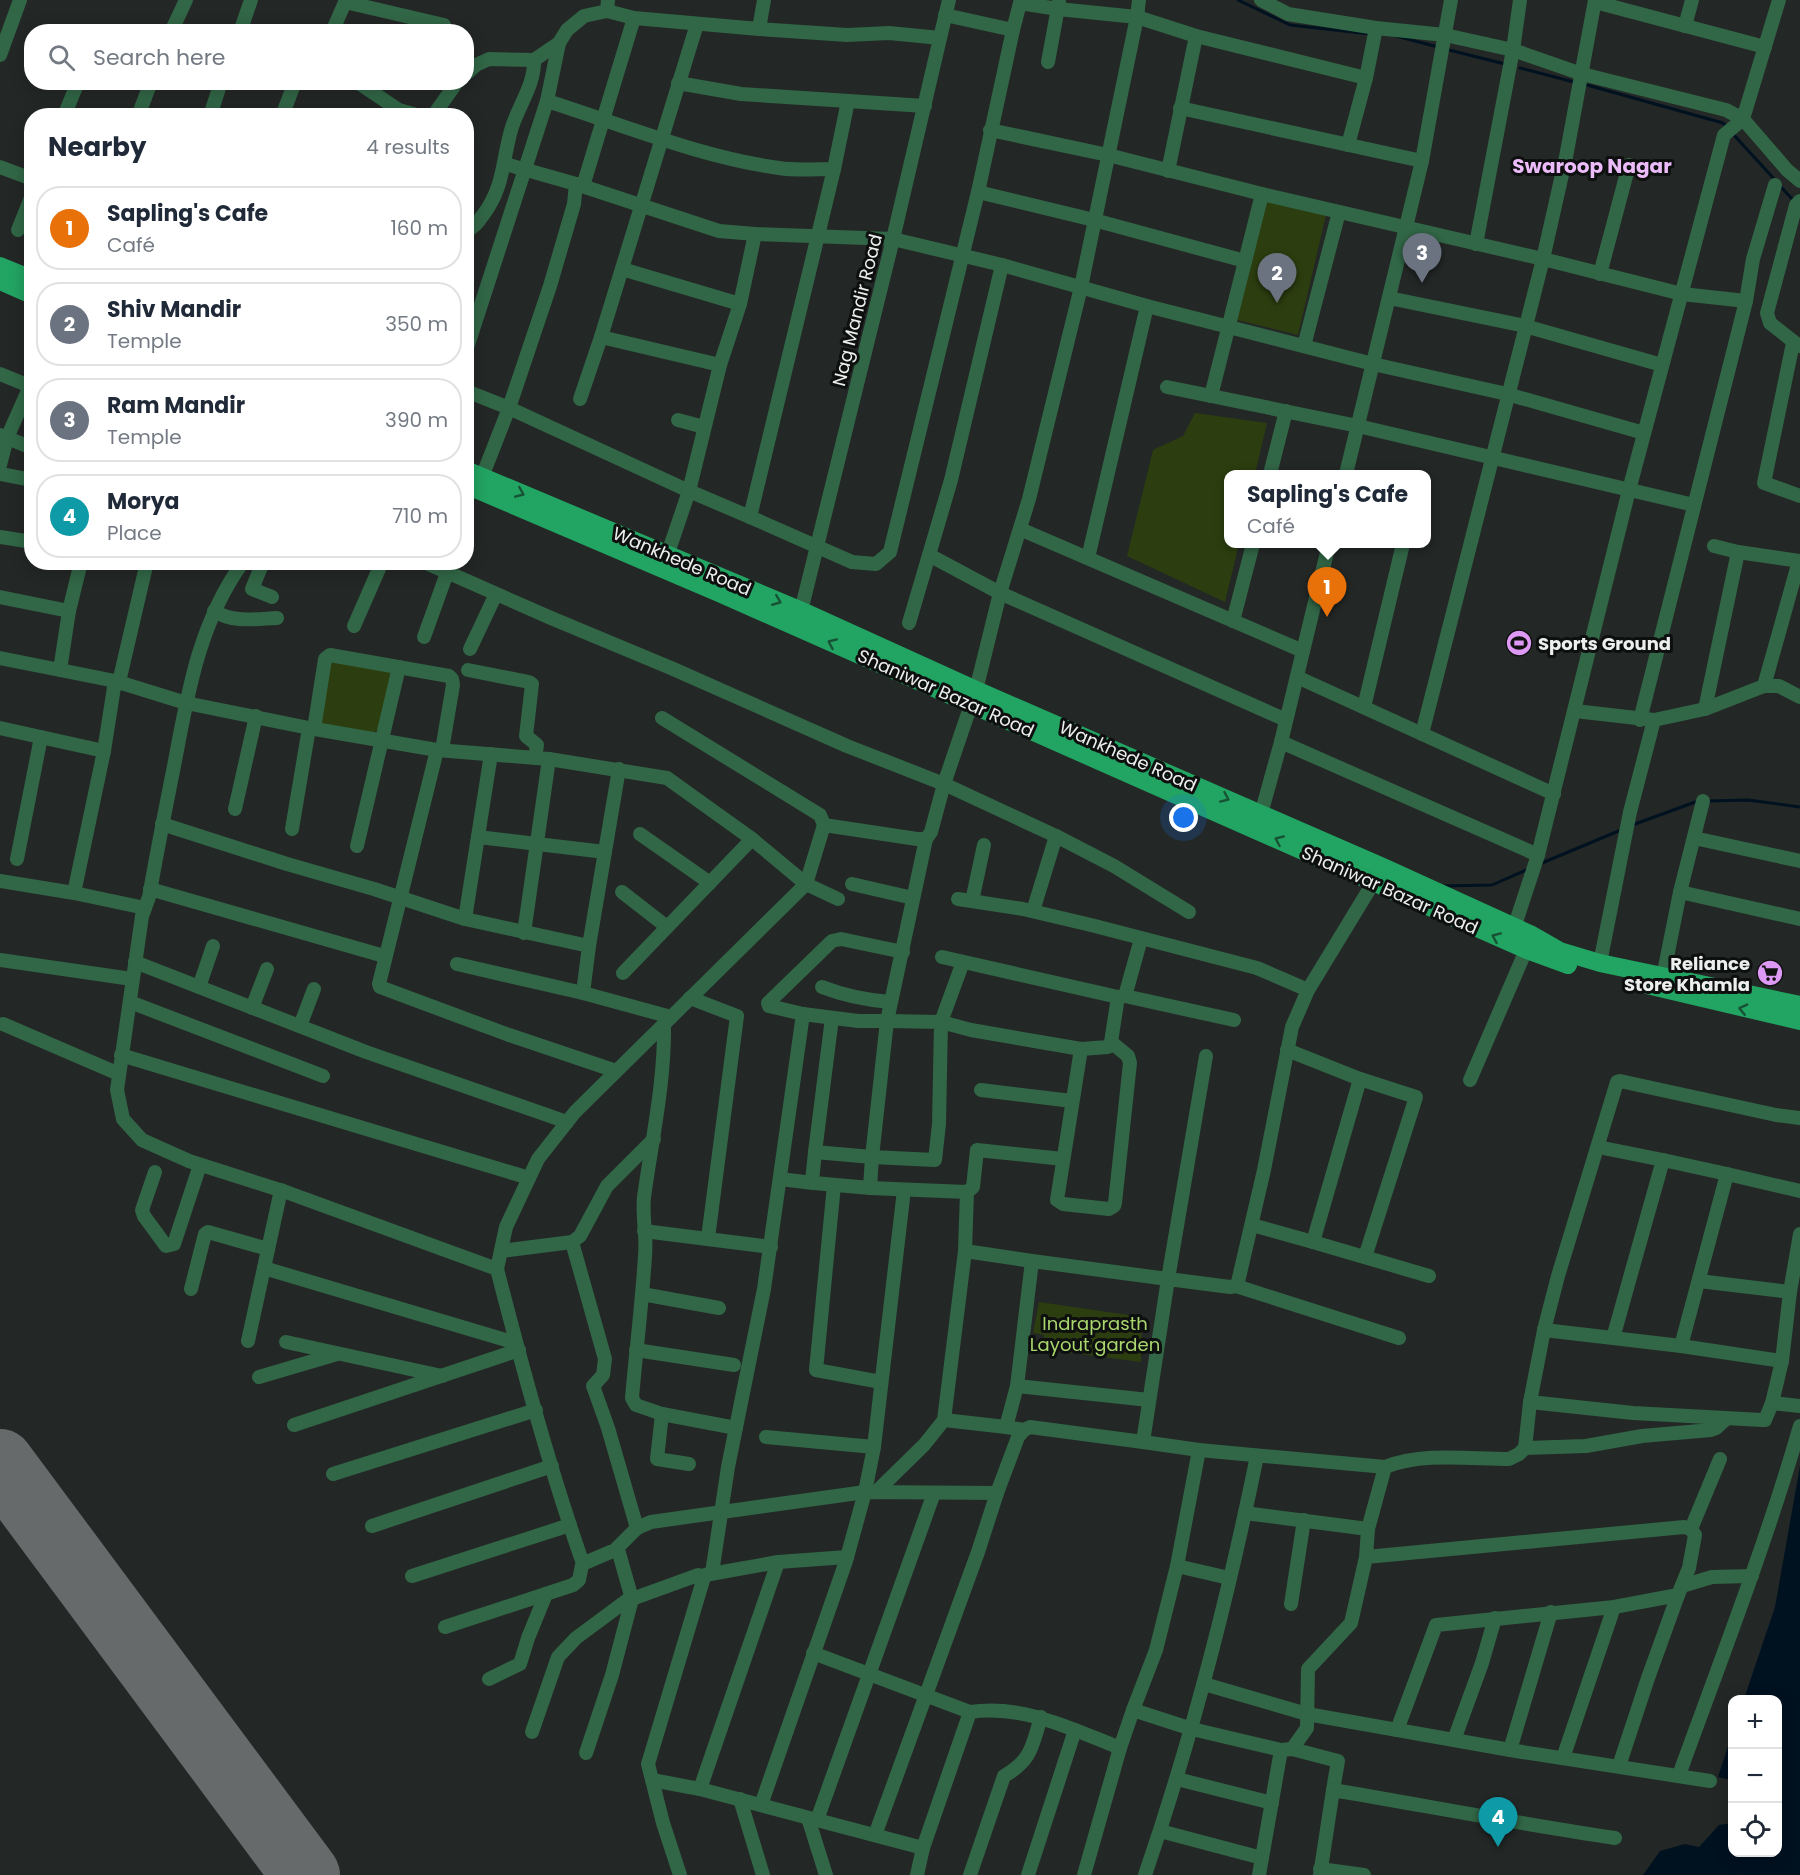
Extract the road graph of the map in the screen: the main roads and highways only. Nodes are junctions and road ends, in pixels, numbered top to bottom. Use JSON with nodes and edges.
{"nodes":[{"id":1,"x":0,"y":266,"type":"edge"},
{"id":2,"x":24,"y":276,"type":"edge"},
{"id":3,"x":0,"y":281,"type":"edge"},
{"id":4,"x":24,"y":292,"type":"edge"},
{"id":5,"x":474,"y":478,"type":"edge"},
{"id":6,"x":474,"y":478,"type":"edge"},
{"id":7,"x":799,"y":619,"type":"junction"},
{"id":8,"x":973,"y":697,"type":"junction"},
{"id":9,"x":1378,"y":875,"type":"junction"},
{"id":10,"x":1529,"y":943,"type":"junction"},
{"id":11,"x":1800,"y":1005,"type":"edge"},
{"id":12,"x":1800,"y":1021,"type":"edge"}],
"edges":[{"from":1,"to":2,"type":"main road"},
{"from":3,"to":4,"type":"main road"},
{"from":5,"to":7,"type":"main road","name":"Wankhede Road","one_way":true},
{"from":6,"to":7,"type":"main road"},
{"from":7,"to":8,"type":"main road","name":"Wankhede Road"},
{"from":9,"to":8,"type":"main road","name":"Shaniwar Bazar Road","one_way":true},
{"from":8,"to":9,"type":"main road","name":"Wankhede Road","one_way":true},
{"from":10,"to":9,"type":"main road","name":"Shaniwar Bazar Road","one_way":true},
{"from":9,"to":10,"type":"main road","name":"Wankhede Road"},
{"from":10,"to":11,"type":"main road","name":"Wankhede Road"},
{"from":12,"to":10,"type":"main road","name":"Shaniwar Bazar Road","one_way":true}]}
